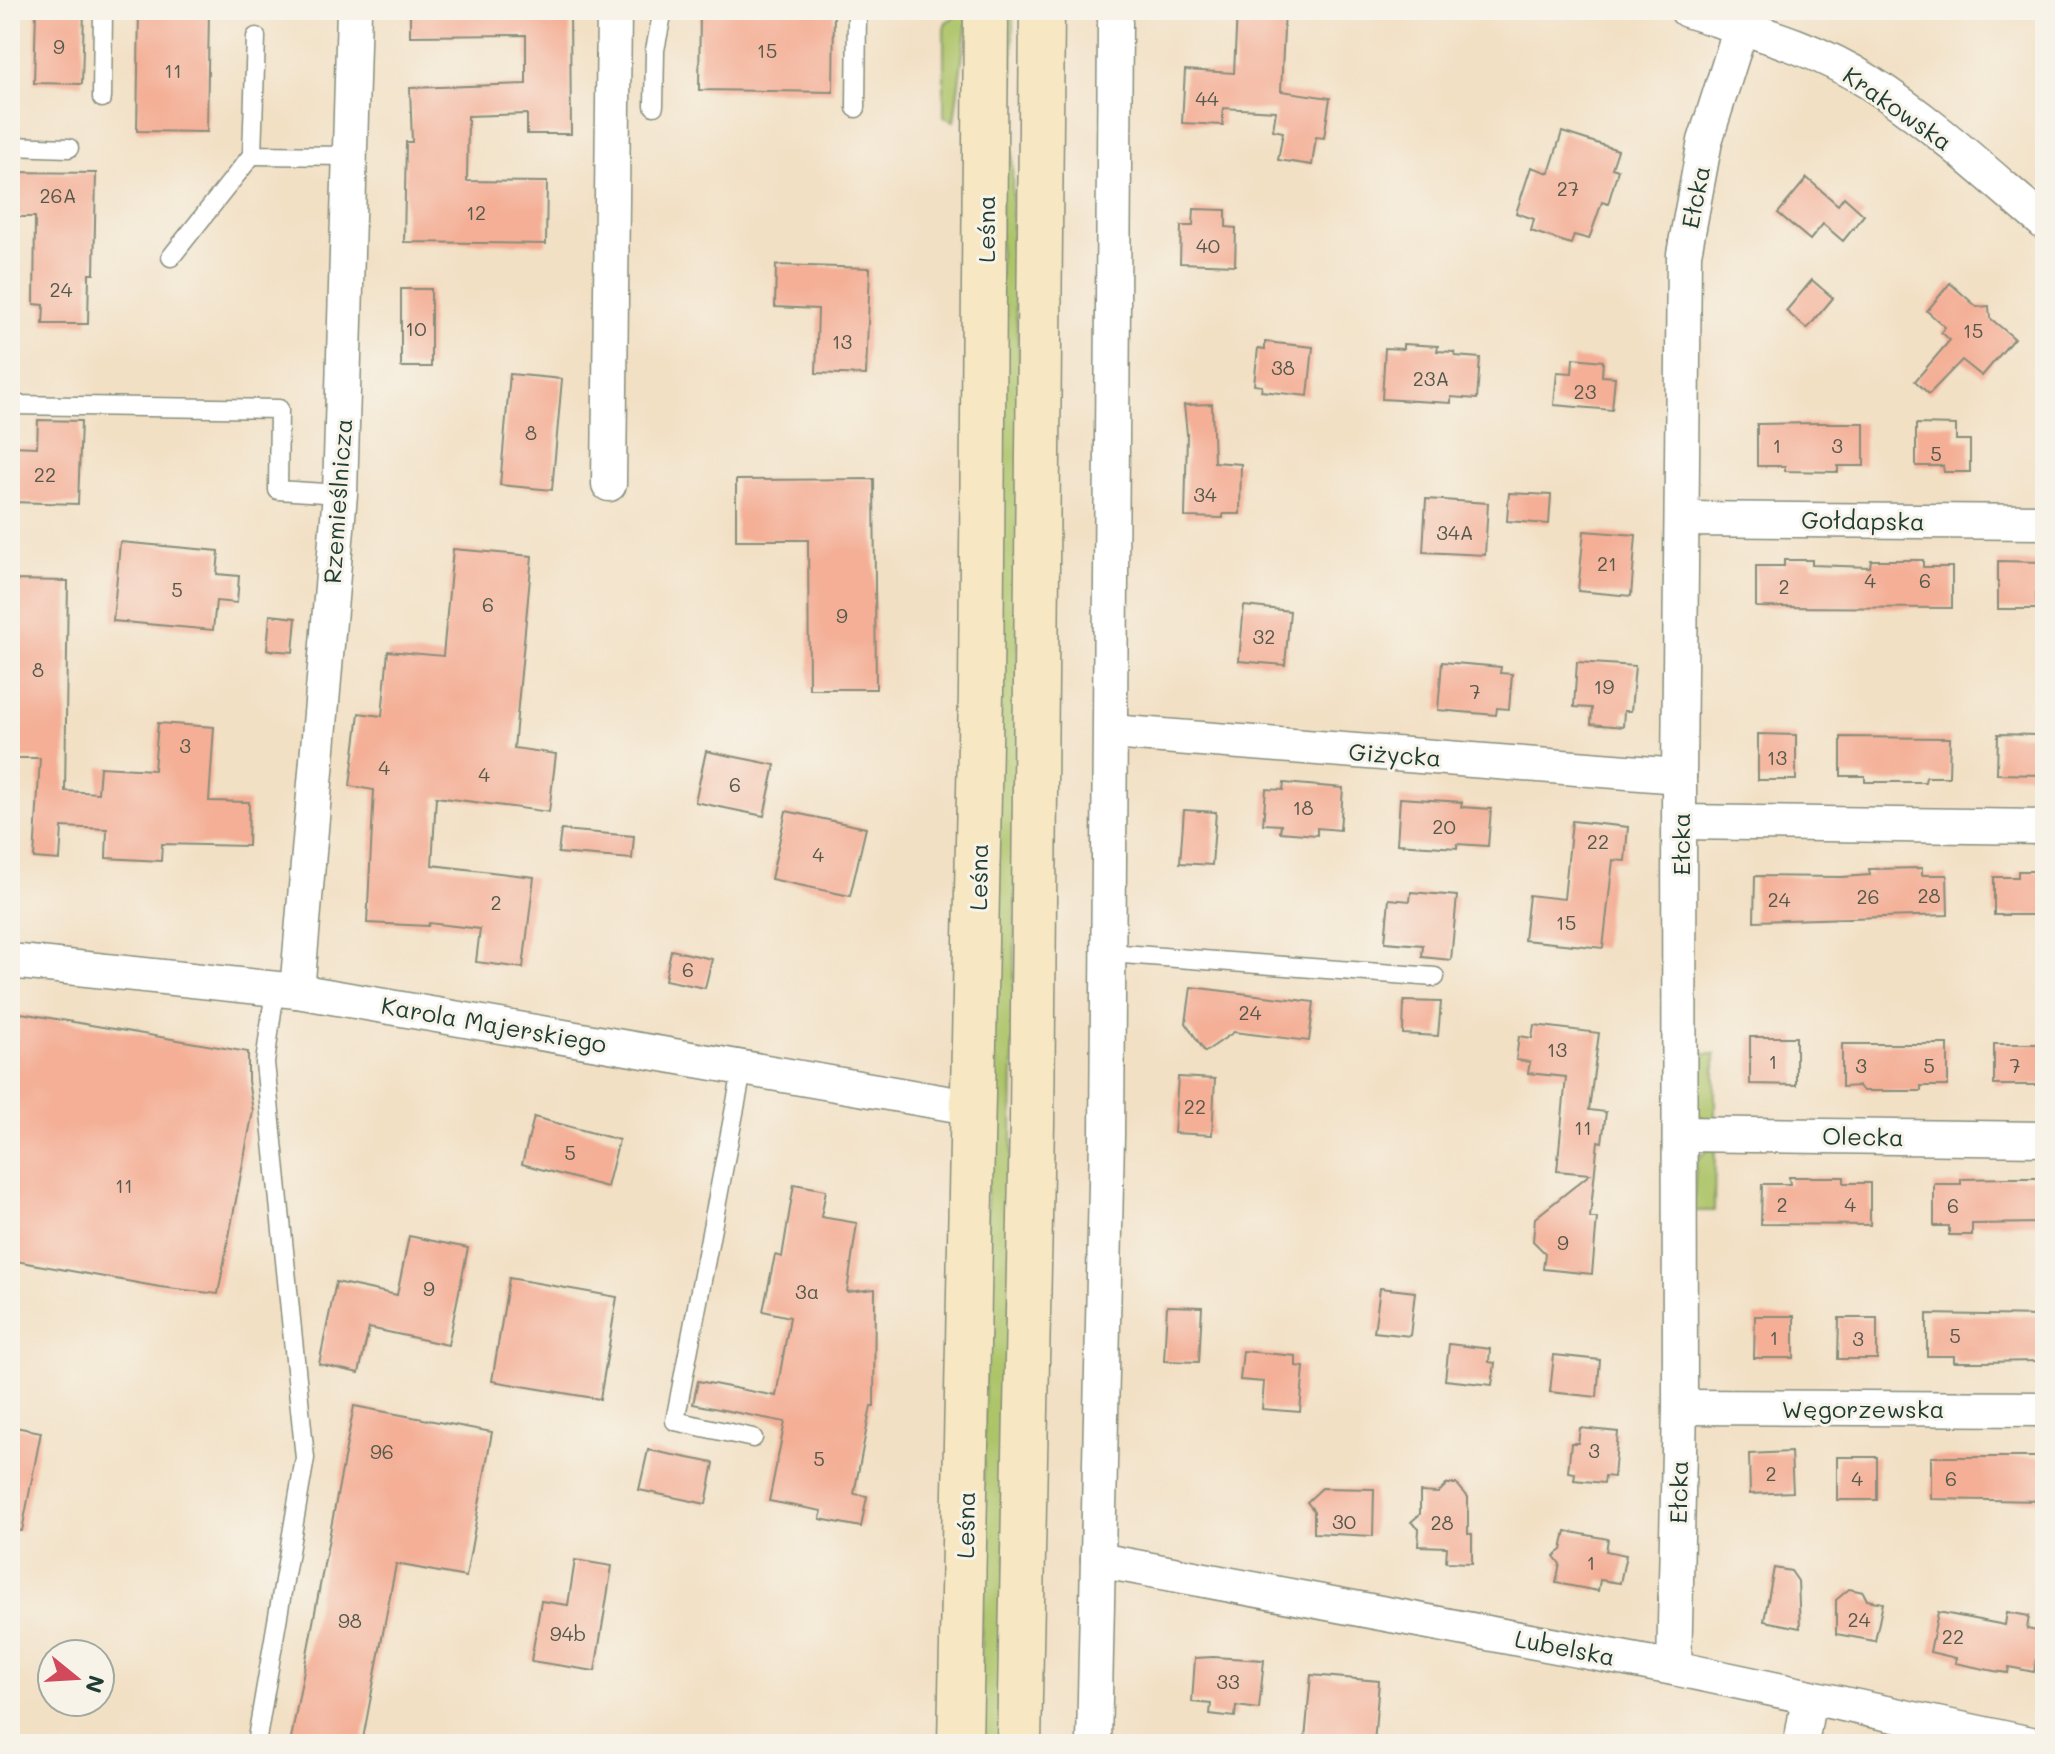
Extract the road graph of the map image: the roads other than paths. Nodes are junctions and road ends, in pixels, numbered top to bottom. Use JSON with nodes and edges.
{"nodes":[{"id":1,"x":103,"y":10,"type":"edge"},
{"id":2,"x":354,"y":10,"type":"edge"},
{"id":3,"x":614,"y":10,"type":"edge"},
{"id":4,"x":663,"y":10,"type":"edge"},
{"id":5,"x":857,"y":10,"type":"edge"},
{"id":6,"x":986,"y":10,"type":"edge"},
{"id":7,"x":1042,"y":10,"type":"edge"},
{"id":8,"x":1687,"y":10,"type":"edge"},
{"id":9,"x":1115,"y":22,"type":"dead end"},
{"id":10,"x":1741,"y":27,"type":"junction"},
{"id":11,"x":256,"y":37,"type":"dead end"},
{"id":12,"x":102,"y":98,"type":"dead end"},
{"id":13,"x":654,"y":106,"type":"dead end"},
{"id":14,"x":856,"y":108,"type":"dead end"},
{"id":15,"x":10,"y":146,"type":"edge"},
{"id":16,"x":69,"y":148,"type":"dead end"},
{"id":17,"x":252,"y":155,"type":"junction"},
{"id":18,"x":349,"y":156,"type":"junction"},
{"id":19,"x":2045,"y":223,"type":"edge"},
{"id":20,"x":171,"y":257,"type":"dead end"},
{"id":21,"x":10,"y":405,"type":"edge"},
{"id":22,"x":609,"y":484,"type":"dead end"},
{"id":23,"x":340,"y":494,"type":"junction"},
{"id":24,"x":1682,"y":519,"type":"junction"},
{"id":25,"x":2045,"y":522,"type":"edge"},
{"id":26,"x":1111,"y":732,"type":"junction"},
{"id":27,"x":1679,"y":776,"type":"junction"},
{"id":28,"x":1680,"y":822,"type":"junction"},
{"id":29,"x":2045,"y":827,"type":"edge"},
{"id":30,"x":1109,"y":953,"type":"junction"},
{"id":31,"x":10,"y":961,"type":"edge"},
{"id":32,"x":1435,"y":977,"type":"dead end"},
{"id":33,"x":286,"y":990,"type":"junction"},
{"id":34,"x":743,"y":1066,"type":"junction"},
{"id":35,"x":975,"y":1108,"type":"junction"},
{"id":36,"x":1680,"y":1134,"type":"junction"},
{"id":37,"x":2045,"y":1139,"type":"edge"},
{"id":38,"x":1680,"y":1407,"type":"junction"},
{"id":39,"x":2045,"y":1409,"type":"edge"},
{"id":40,"x":753,"y":1438,"type":"dead end"},
{"id":41,"x":1098,"y":1560,"type":"junction"},
{"id":42,"x":1674,"y":1668,"type":"junction"},
{"id":43,"x":1809,"y":1697,"type":"junction"},
{"id":44,"x":256,"y":1744,"type":"edge"},
{"id":45,"x":960,"y":1744,"type":"edge"},
{"id":46,"x":1019,"y":1744,"type":"edge"},
{"id":47,"x":1094,"y":1744,"type":"edge"},
{"id":48,"x":1801,"y":1744,"type":"edge"},
{"id":49,"x":2031,"y":1744,"type":"edge"}],
"edges":[{"from":1,"to":12,"type":"lane"},
{"from":2,"to":18,"type":"street","name":"Rzemieślnicza"},
{"from":3,"to":22,"type":"street"},
{"from":4,"to":13,"type":"lane"},
{"from":5,"to":14,"type":"lane"},
{"from":6,"to":35,"type":"main road","name":"Leśna"},
{"from":7,"to":46,"type":"main road"},
{"from":8,"to":10,"type":"street","name":"Krakowska"},
{"from":9,"to":26,"type":"street"},
{"from":10,"to":19,"type":"street","name":"Krakowska"},
{"from":10,"to":24,"type":"street","name":"Ełcka"},
{"from":11,"to":17,"type":"lane"},
{"from":15,"to":16,"type":"lane"},
{"from":17,"to":18,"type":"lane"},
{"from":17,"to":20,"type":"lane"},
{"from":18,"to":23,"type":"street","name":"Rzemieślnicza"},
{"from":21,"to":23,"type":"lane"},
{"from":23,"to":33,"type":"street","name":"Rzemieślnicza"},
{"from":24,"to":25,"type":"street","name":"Gołdapska"},
{"from":24,"to":27,"type":"street","name":"Ełcka"},
{"from":26,"to":27,"type":"street","name":"Giżycka"},
{"from":26,"to":30,"type":"street"},
{"from":27,"to":28,"type":"street","name":"Ełcka"},
{"from":28,"to":29,"type":"street"},
{"from":28,"to":36,"type":"street","name":"Ełcka"},
{"from":30,"to":32,"type":"lane"},
{"from":30,"to":41,"type":"street"},
{"from":31,"to":33,"type":"street","name":"Karola Majerskiego"},
{"from":33,"to":34,"type":"street","name":"Karola Majerskiego"},
{"from":33,"to":44,"type":"lane"},
{"from":34,"to":35,"type":"street","name":"Karola Majerskiego"},
{"from":34,"to":40,"type":"lane"},
{"from":35,"to":45,"type":"main road","name":"Leśna"},
{"from":36,"to":37,"type":"street","name":"Olecka"},
{"from":36,"to":38,"type":"street","name":"Ełcka"},
{"from":38,"to":39,"type":"street","name":"Węgorzewska"},
{"from":38,"to":42,"type":"street","name":"Ełcka"},
{"from":41,"to":42,"type":"street","name":"Lubelska"},
{"from":41,"to":47,"type":"street"},
{"from":42,"to":43,"type":"street","name":"Lubelska"},
{"from":43,"to":48,"type":"street"},
{"from":43,"to":49,"type":"street","name":"Lubelska"}]}
